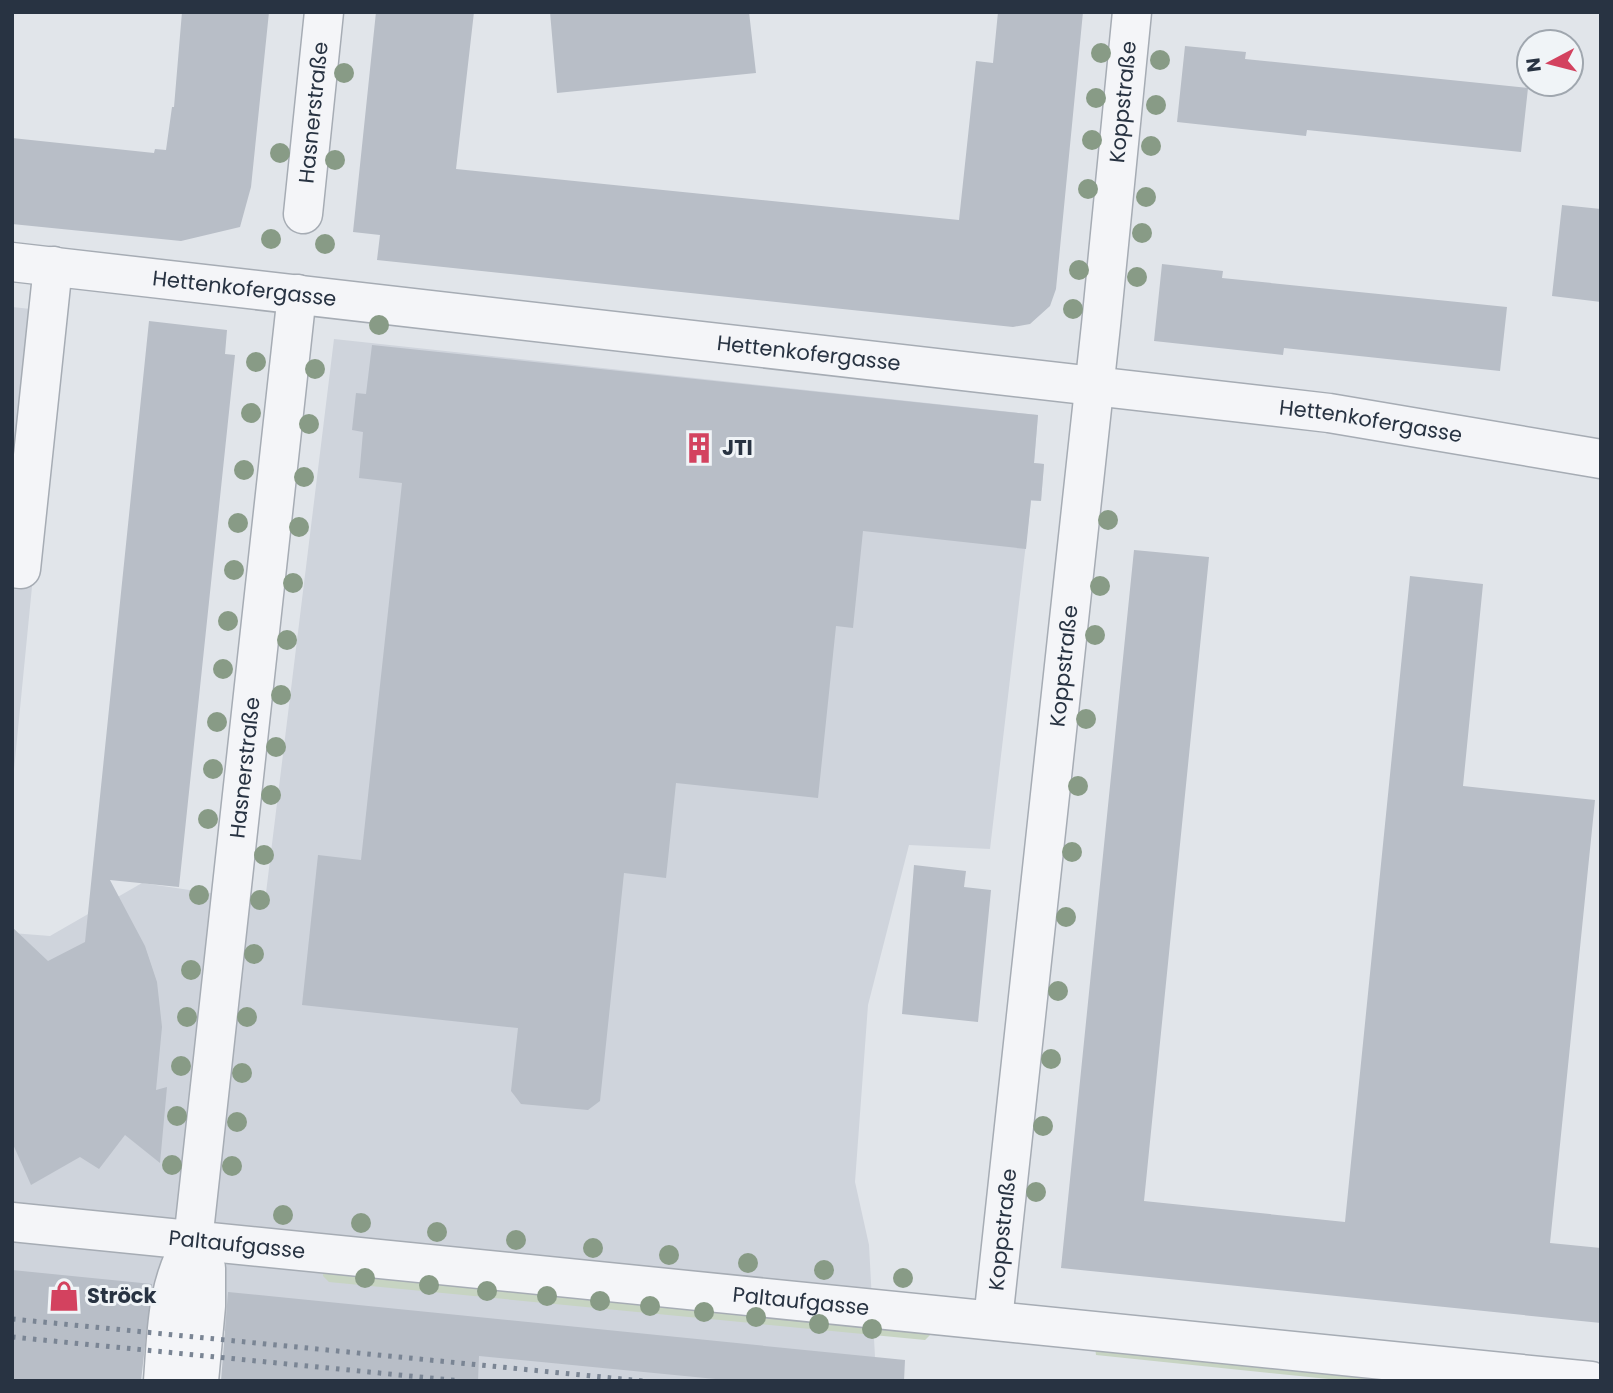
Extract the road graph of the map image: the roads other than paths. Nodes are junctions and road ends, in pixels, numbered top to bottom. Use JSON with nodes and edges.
{"nodes":[{"id":1,"x":324,"y":12,"type":"edge"},
{"id":2,"x":1132,"y":12,"type":"edge"},
{"id":3,"x":303,"y":214,"type":"dead end"},
{"id":4,"x":12,"y":262,"type":"edge"},
{"id":5,"x":53,"y":266,"type":"junction"},
{"id":6,"x":298,"y":294,"type":"junction"},
{"id":7,"x":1095,"y":385,"type":"junction"},
{"id":8,"x":1601,"y":458,"type":"edge"},
{"id":9,"x":12,"y":568,"type":"edge"},
{"id":10,"x":12,"y":1222,"type":"edge"},
{"id":11,"x":193,"y":1241,"type":"junction"},
{"id":12,"x":993,"y":1320,"type":"junction"},
{"id":13,"x":163,"y":1381,"type":"edge"},
{"id":14,"x":199,"y":1381,"type":"edge"},
{"id":15,"x":1591,"y":1381,"type":"edge"}],
"edges":[{"from":1,"to":3,"type":"street","name":"Hasnerstraße"},
{"from":2,"to":7,"type":"street","name":"Koppstraße"},
{"from":4,"to":5,"type":"street","name":"Hettenkofergasse"},
{"from":5,"to":6,"type":"street","name":"Hettenkofergasse"},
{"from":5,"to":9,"type":"street"},
{"from":6,"to":7,"type":"street","name":"Hettenkofergasse"},
{"from":6,"to":11,"type":"street","name":"Hasnerstraße"},
{"from":7,"to":8,"type":"street","name":"Hettenkofergasse"},
{"from":7,"to":12,"type":"street","name":"Koppstraße"},
{"from":10,"to":11,"type":"street","name":"Paltaufgasse"},
{"from":11,"to":12,"type":"street","name":"Paltaufgasse"},
{"from":11,"to":13,"type":"street","name":"Hasnerstraße"},
{"from":11,"to":14,"type":"street","name":"Hasnerstraße"},
{"from":12,"to":15,"type":"street","name":"Paltaufgasse"}]}
